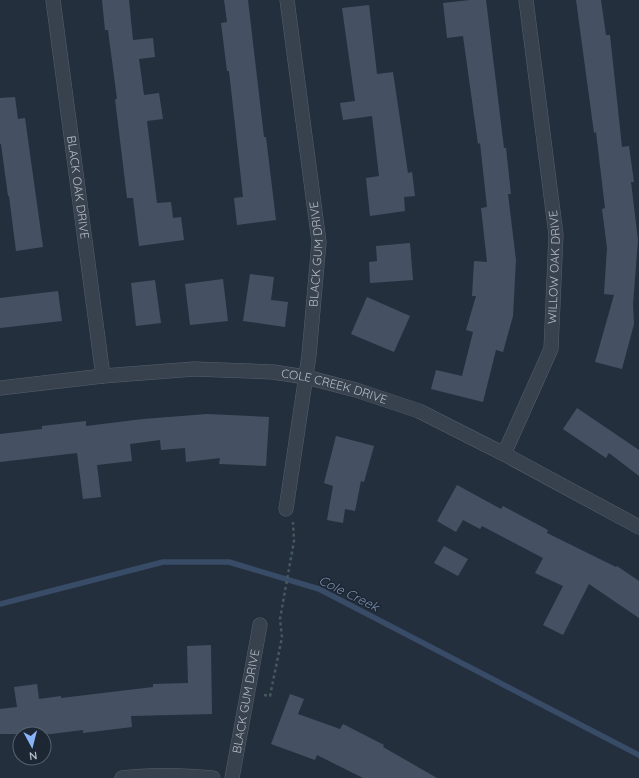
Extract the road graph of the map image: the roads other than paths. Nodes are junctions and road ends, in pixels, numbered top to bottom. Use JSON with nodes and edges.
{"nodes":[{"id":1,"x":53,"y":0,"type":"edge"},
{"id":2,"x":287,"y":0,"type":"edge"},
{"id":3,"x":526,"y":0,"type":"edge"},
{"id":4,"x":103,"y":376,"type":"junction"},
{"id":5,"x":306,"y":377,"type":"junction"},
{"id":6,"x":0,"y":388,"type":"edge"},
{"id":7,"x":504,"y":454,"type":"junction"},
{"id":8,"x":286,"y":509,"type":"dead end"},
{"id":9,"x":639,"y":527,"type":"edge"},
{"id":10,"x":260,"y":625,"type":"dead end"},
{"id":11,"x":122,"y":778,"type":"edge"},
{"id":12,"x":213,"y":778,"type":"edge"},
{"id":13,"x":232,"y":778,"type":"edge"}],
"edges":[{"from":1,"to":4,"type":"street","name":"BLACK OAK DRIVE"},
{"from":2,"to":5,"type":"street","name":"BLACK GUM DRIVE"},
{"from":3,"to":7,"type":"street","name":"WILLOW OAK DRIVE"},
{"from":4,"to":5,"type":"street","name":"COLE CREEK DRIVE"},
{"from":4,"to":6,"type":"street","name":"COLE CREEK DRIVE"},
{"from":5,"to":7,"type":"street","name":"COLE CREEK DRIVE"},
{"from":5,"to":8,"type":"street","name":"BLACK GUM DRIVE"},
{"from":7,"to":9,"type":"street","name":"COLE CREEK DRIVE"},
{"from":10,"to":13,"type":"street","name":"BLACK GUM DRIVE"},
{"from":11,"to":12,"type":"street"}]}
